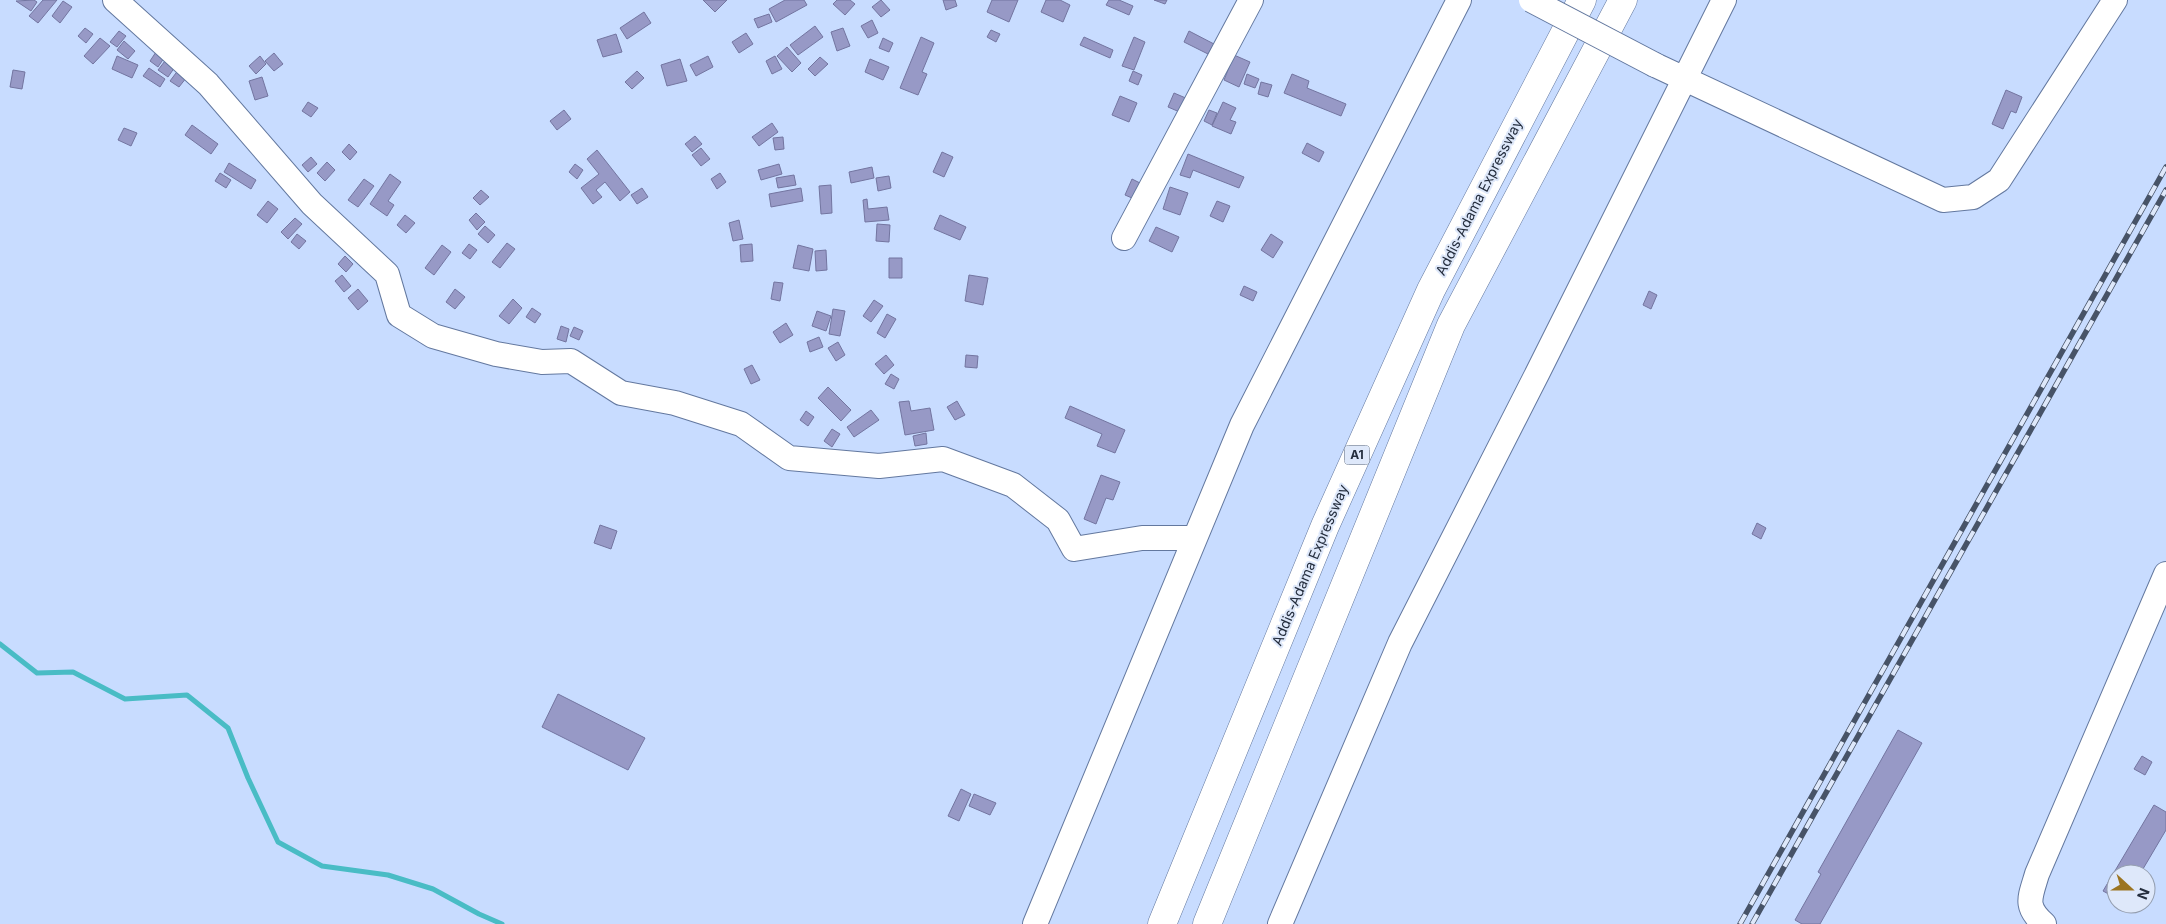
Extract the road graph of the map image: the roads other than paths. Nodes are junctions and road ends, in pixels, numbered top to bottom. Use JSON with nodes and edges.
{"nodes":[{"id":1,"x":115,"y":0,"type":"edge"},
{"id":2,"x":1251,"y":0,"type":"edge"},
{"id":3,"x":1459,"y":0,"type":"edge"},
{"id":4,"x":1531,"y":0,"type":"edge"},
{"id":5,"x":1582,"y":0,"type":"edge"},
{"id":6,"x":1623,"y":0,"type":"edge"},
{"id":7,"x":1724,"y":0,"type":"edge"},
{"id":8,"x":2115,"y":0,"type":"edge"},
{"id":9,"x":1685,"y":80,"type":"junction"},
{"id":10,"x":1124,"y":238,"type":"dead end"},
{"id":11,"x":1195,"y":538,"type":"junction"},
{"id":12,"x":2166,"y":574,"type":"edge"},
{"id":13,"x":1035,"y":924,"type":"edge"},
{"id":14,"x":1162,"y":924,"type":"edge"},
{"id":15,"x":1207,"y":924,"type":"edge"},
{"id":16,"x":1280,"y":924,"type":"edge"},
{"id":17,"x":2044,"y":924,"type":"edge"}],
"edges":[{"from":1,"to":11,"type":"street"},
{"from":2,"to":10,"type":"street"},
{"from":3,"to":11,"type":"street"},
{"from":4,"to":9,"type":"street","bridge":true},
{"from":5,"to":14,"type":"highway","name":"Addis-Adama Expressway","number":"A1"},
{"from":6,"to":15,"type":"highway"},
{"from":7,"to":9,"type":"street"},
{"from":8,"to":9,"type":"street"},
{"from":9,"to":16,"type":"street"},
{"from":11,"to":13,"type":"street"},
{"from":12,"to":17,"type":"street"}]}
